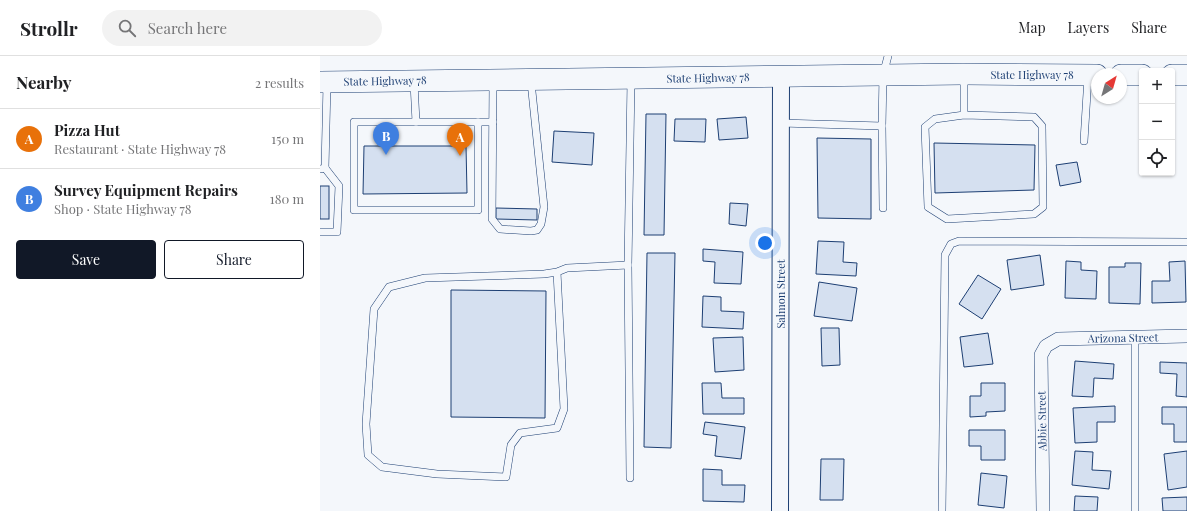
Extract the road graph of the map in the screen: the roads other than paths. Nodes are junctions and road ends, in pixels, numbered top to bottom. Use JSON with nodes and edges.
{"nodes":[{"id":1,"x":885,"y":66,"type":"edge"},
{"id":2,"x":964,"y":74,"type":"junction"},
{"id":3,"x":1091,"y":75,"type":"edge"},
{"id":4,"x":1127,"y":75,"type":"edge"},
{"id":5,"x":1139,"y":75,"type":"edge"},
{"id":6,"x":1175,"y":75,"type":"edge"},
{"id":7,"x":1187,"y":75,"type":"edge"},
{"id":8,"x":781,"y":77,"type":"junction"},
{"id":9,"x":631,"y":78,"type":"junction"},
{"id":10,"x":530,"y":79,"type":"junction"},
{"id":11,"x":414,"y":80,"type":"junction"},
{"id":12,"x":494,"y":80,"type":"junction"},
{"id":13,"x":324,"y":82,"type":"edge"},
{"id":14,"x":1091,"y":90,"type":"edge"},
{"id":15,"x":964,"y":115,"type":"junction"},
{"id":16,"x":416,"y":122,"type":"junction"},
{"id":17,"x":478,"y":122,"type":"junction"},
{"id":18,"x":493,"y":122,"type":"junction"},
{"id":19,"x":781,"y":123,"type":"junction"},
{"id":20,"x":882,"y":126,"type":"junction"},
{"id":21,"x":1084,"y":141,"type":"dead end"},
{"id":22,"x":323,"y":169,"type":"edge"},
{"id":23,"x":883,"y":208,"type":"dead end"},
{"id":24,"x":320,"y":232,"type":"edge"},
{"id":25,"x":1187,"y":242,"type":"edge"},
{"id":26,"x":628,"y":265,"type":"junction"},
{"id":27,"x":557,"y":272,"type":"junction"},
{"id":28,"x":1187,"y":336,"type":"edge"},
{"id":29,"x":1135,"y":337,"type":"junction"},
{"id":30,"x":1058,"y":339,"type":"joint"},
{"id":31,"x":630,"y":478,"type":"dead end"},
{"id":32,"x":780,"y":511,"type":"edge"},
{"id":33,"x":942,"y":511,"type":"edge"},
{"id":34,"x":1043,"y":511,"type":"edge"},
{"id":35,"x":1135,"y":511,"type":"edge"}],
"edges":[{"from":1,"to":2,"type":"main road","name":"State Highway 78"},
{"from":1,"to":8,"type":"main road","name":"State Highway 78"},
{"from":1,"to":20,"type":"lane"},
{"from":2,"to":3,"type":"main road","name":"State Highway 78"},
{"from":2,"to":15,"type":"lane"},
{"from":4,"to":5,"type":"main road"},
{"from":6,"to":7,"type":"main road"},
{"from":8,"to":9,"type":"main road","name":"State Highway 78"},
{"from":8,"to":19,"type":"street","name":"Salmon Street"},
{"from":9,"to":10,"type":"main road","name":"State Highway 78"},
{"from":9,"to":26,"type":"lane"},
{"from":10,"to":12,"type":"main road","name":"State Highway 78"},
{"from":10,"to":18,"type":"lane"},
{"from":11,"to":12,"type":"main road","name":"State Highway 78"},
{"from":11,"to":13,"type":"main road","name":"State Highway 78"},
{"from":11,"to":16,"type":"lane"},
{"from":12,"to":18,"type":"lane"},
{"from":13,"to":22,"type":"lane"},
{"from":14,"to":21,"type":"lane"},
{"from":15,"to":15,"type":"lane"},
{"from":16,"to":17,"type":"lane"},
{"from":16,"to":17,"type":"lane"},
{"from":17,"to":18,"type":"lane"},
{"from":19,"to":20,"type":"lane"},
{"from":19,"to":32,"type":"street","name":"Salmon Street"},
{"from":20,"to":23,"type":"lane"},
{"from":22,"to":24,"type":"lane"},
{"from":25,"to":33,"type":"lane"},
{"from":26,"to":27,"type":"lane"},
{"from":26,"to":31,"type":"lane"},
{"from":27,"to":27,"type":"lane"},
{"from":28,"to":29,"type":"street","name":"Arizona Street"},
{"from":29,"to":30,"type":"street","name":"Arizona Street"},
{"from":29,"to":35,"type":"lane"},
{"from":30,"to":34,"type":"street","name":"Abbie Street"}]}
